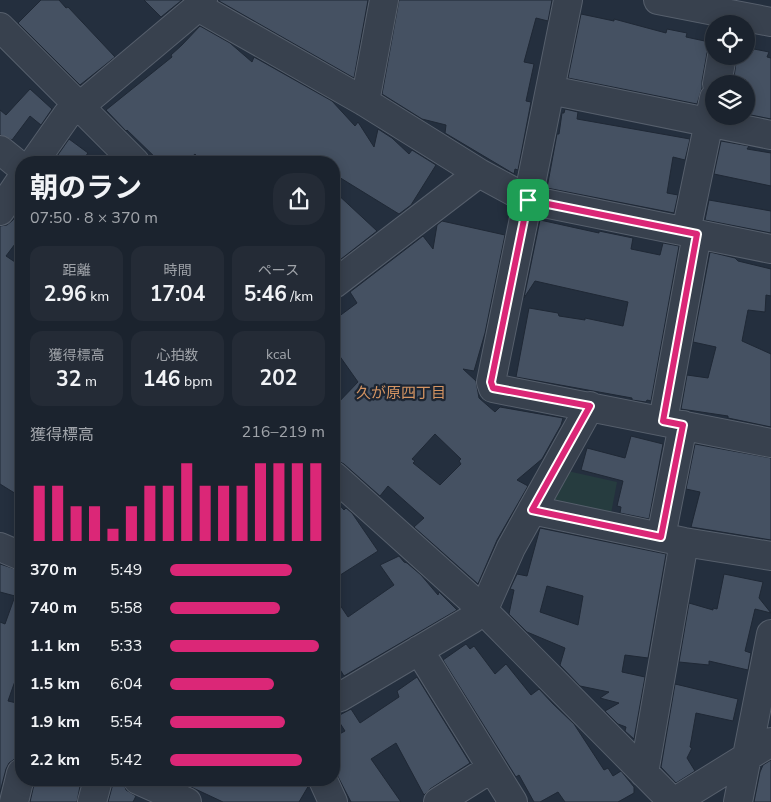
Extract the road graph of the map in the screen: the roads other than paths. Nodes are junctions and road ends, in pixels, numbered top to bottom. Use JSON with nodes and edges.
{"nodes":[{"id":1,"x":384,"y":0,"type":"edge"},
{"id":2,"x":568,"y":0,"type":"edge"},
{"id":3,"x":658,"y":0,"type":"edge"},
{"id":4,"x":200,"y":4,"type":"edge"},
{"id":5,"x":727,"y":12,"type":"edge"},
{"id":6,"x":771,"y":22,"type":"edge"},
{"id":7,"x":5,"y":39,"type":"edge"},
{"id":8,"x":550,"y":90,"type":"junction"},
{"id":9,"x":365,"y":102,"type":"junction"},
{"id":10,"x":79,"y":107,"type":"junction"},
{"id":11,"x":705,"y":109,"type":"edge"},
{"id":12,"x":709,"y":125,"type":"edge"},
{"id":13,"x":747,"y":125,"type":"edge"},
{"id":14,"x":771,"y":135,"type":"edge"},
{"id":15,"x":0,"y":150,"type":"edge"},
{"id":16,"x":38,"y":156,"type":"edge"},
{"id":17,"x":129,"y":156,"type":"edge"},
{"id":18,"x":15,"y":162,"type":"edge"},
{"id":19,"x":479,"y":173,"type":"junction"},
{"id":20,"x":15,"y":189,"type":"edge"},
{"id":21,"x":528,"y":200,"type":"junction"},
{"id":22,"x":0,"y":211,"type":"edge"},
{"id":23,"x":692,"y":233,"type":"junction"},
{"id":24,"x":771,"y":249,"type":"edge"},
{"id":25,"x":340,"y":279,"type":"edge"},
{"id":26,"x":590,"y":406,"type":"junction"},
{"id":27,"x":673,"y":423,"type":"junction"},
{"id":28,"x":771,"y":443,"type":"edge"},
{"id":29,"x":340,"y":481,"type":"edge"},
{"id":30,"x":532,"y":510,"type":"junction"},
{"id":31,"x":672,"y":539,"type":"junction"},
{"id":32,"x":0,"y":547,"type":"edge"},
{"id":33,"x":15,"y":553,"type":"edge"},
{"id":34,"x":771,"y":556,"type":"edge"},
{"id":35,"x":482,"y":609,"type":"junction"},
{"id":36,"x":771,"y":634,"type":"edge"},
{"id":37,"x":419,"y":650,"type":"junction"},
{"id":38,"x":340,"y":697,"type":"edge"},
{"id":39,"x":763,"y":749,"type":"edge"},
{"id":40,"x":492,"y":768,"type":"junction"},
{"id":41,"x":644,"y":773,"type":"junction"},
{"id":42,"x":18,"y":786,"type":"edge"},
{"id":43,"x":96,"y":786,"type":"edge"},
{"id":44,"x":151,"y":786,"type":"edge"},
{"id":45,"x":326,"y":786,"type":"edge"},
{"id":46,"x":14,"y":802,"type":"edge"},
{"id":47,"x":92,"y":802,"type":"edge"},
{"id":48,"x":187,"y":802,"type":"edge"},
{"id":49,"x":333,"y":802,"type":"edge"},
{"id":50,"x":438,"y":802,"type":"edge"},
{"id":51,"x":513,"y":802,"type":"edge"},
{"id":52,"x":673,"y":802,"type":"edge"},
{"id":53,"x":738,"y":802,"type":"edge"}],
"edges":[{"from":1,"to":9,"type":"street"},
{"from":2,"to":8,"type":"street"},
{"from":3,"to":5,"type":"street"},
{"from":4,"to":9,"type":"street"},
{"from":4,"to":10,"type":"street"},
{"from":5,"to":6,"type":"street"},
{"from":7,"to":10,"type":"street"},
{"from":8,"to":11,"type":"street"},
{"from":8,"to":21,"type":"street"},
{"from":9,"to":19,"type":"street"},
{"from":10,"to":16,"type":"street"},
{"from":10,"to":17,"type":"street"},
{"from":12,"to":23,"type":"street"},
{"from":13,"to":14,"type":"street"},
{"from":15,"to":18,"type":"street"},
{"from":19,"to":21,"type":"street"},
{"from":19,"to":25,"type":"street"},
{"from":20,"to":22,"type":"street"},
{"from":21,"to":23,"type":"street"},
{"from":21,"to":26,"type":"street"},
{"from":23,"to":24,"type":"street"},
{"from":23,"to":27,"type":"street"},
{"from":26,"to":27,"type":"street"},
{"from":26,"to":30,"type":"street"},
{"from":27,"to":28,"type":"street"},
{"from":27,"to":31,"type":"street"},
{"from":29,"to":35,"type":"street"},
{"from":30,"to":31,"type":"street"},
{"from":30,"to":35,"type":"street"},
{"from":31,"to":34,"type":"street"},
{"from":31,"to":41,"type":"street"},
{"from":32,"to":33,"type":"street"},
{"from":35,"to":37,"type":"street"},
{"from":35,"to":41,"type":"street"},
{"from":36,"to":39,"type":"street"},
{"from":37,"to":38,"type":"street"},
{"from":37,"to":40,"type":"street"},
{"from":39,"to":52,"type":"street"},
{"from":39,"to":53,"type":"street"},
{"from":40,"to":50,"type":"street"},
{"from":40,"to":51,"type":"street"},
{"from":41,"to":52,"type":"street"},
{"from":42,"to":46,"type":"street"},
{"from":43,"to":47,"type":"street"},
{"from":44,"to":48,"type":"street"},
{"from":45,"to":49,"type":"street"}]}
